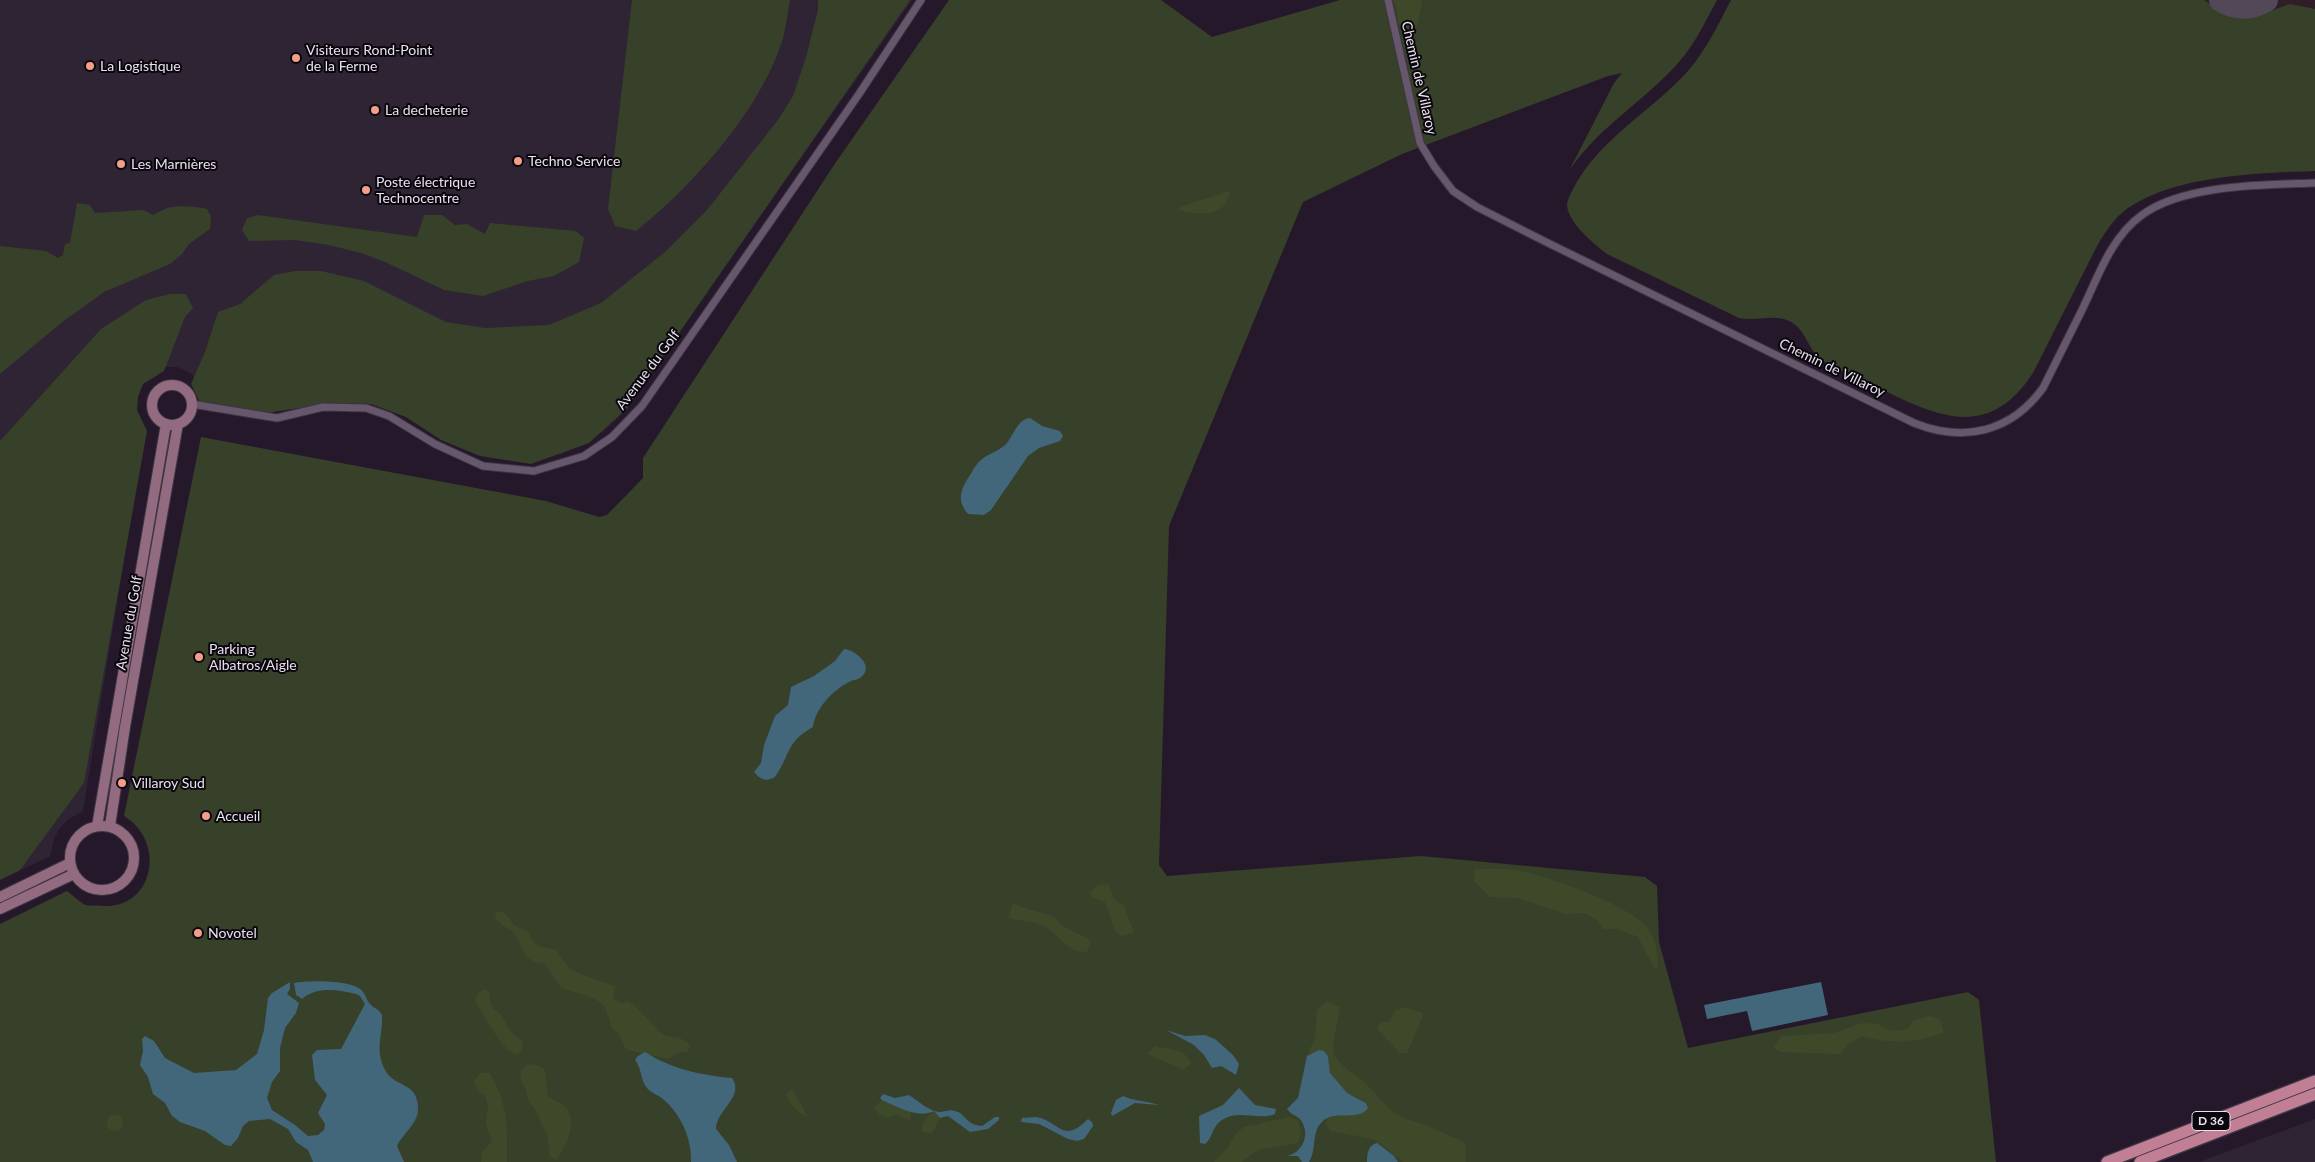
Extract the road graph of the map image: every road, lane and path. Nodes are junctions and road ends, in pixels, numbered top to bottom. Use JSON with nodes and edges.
{"nodes":[{"id":1,"x":921,"y":0,"type":"edge"},
{"id":2,"x":1388,"y":0,"type":"edge"},
{"id":3,"x":2315,"y":183,"type":"edge"},
{"id":4,"x":192,"y":404,"type":"junction"},
{"id":5,"x":166,"y":424,"type":"junction"},
{"id":6,"x":178,"y":424,"type":"junction"},
{"id":7,"x":97,"y":826,"type":"junction"},
{"id":8,"x":110,"y":826,"type":"junction"},
{"id":9,"x":70,"y":862,"type":"junction"},
{"id":10,"x":74,"y":874,"type":"junction"},
{"id":11,"x":0,"y":897,"type":"edge"},
{"id":12,"x":0,"y":909,"type":"edge"},
{"id":13,"x":2315,"y":1081,"type":"edge"},
{"id":14,"x":2315,"y":1094,"type":"edge"},
{"id":15,"x":2107,"y":1162,"type":"edge"},
{"id":16,"x":2140,"y":1162,"type":"edge"}],
"edges":[{"from":1,"to":4,"type":"street","name":"Avenue du Golf"},
{"from":2,"to":3,"type":"street","name":"Chemin de Villaroy"},
{"from":4,"to":5,"type":"street"},
{"from":4,"to":6,"type":"street","name":"Avenue du Golf"},
{"from":5,"to":6,"type":"street"},
{"from":5,"to":7,"type":"street","name":"Avenue du Golf"},
{"from":6,"to":8,"type":"street","name":"Avenue du Golf"},
{"from":7,"to":8,"type":"street"},
{"from":7,"to":9,"type":"street"},
{"from":8,"to":10,"type":"street"},
{"from":9,"to":10,"type":"street"},
{"from":9,"to":11,"type":"street"},
{"from":10,"to":12,"type":"street"},
{"from":13,"to":15,"type":"main road","number":"D 36"},
{"from":14,"to":16,"type":"main road","number":"D 36"}]}
